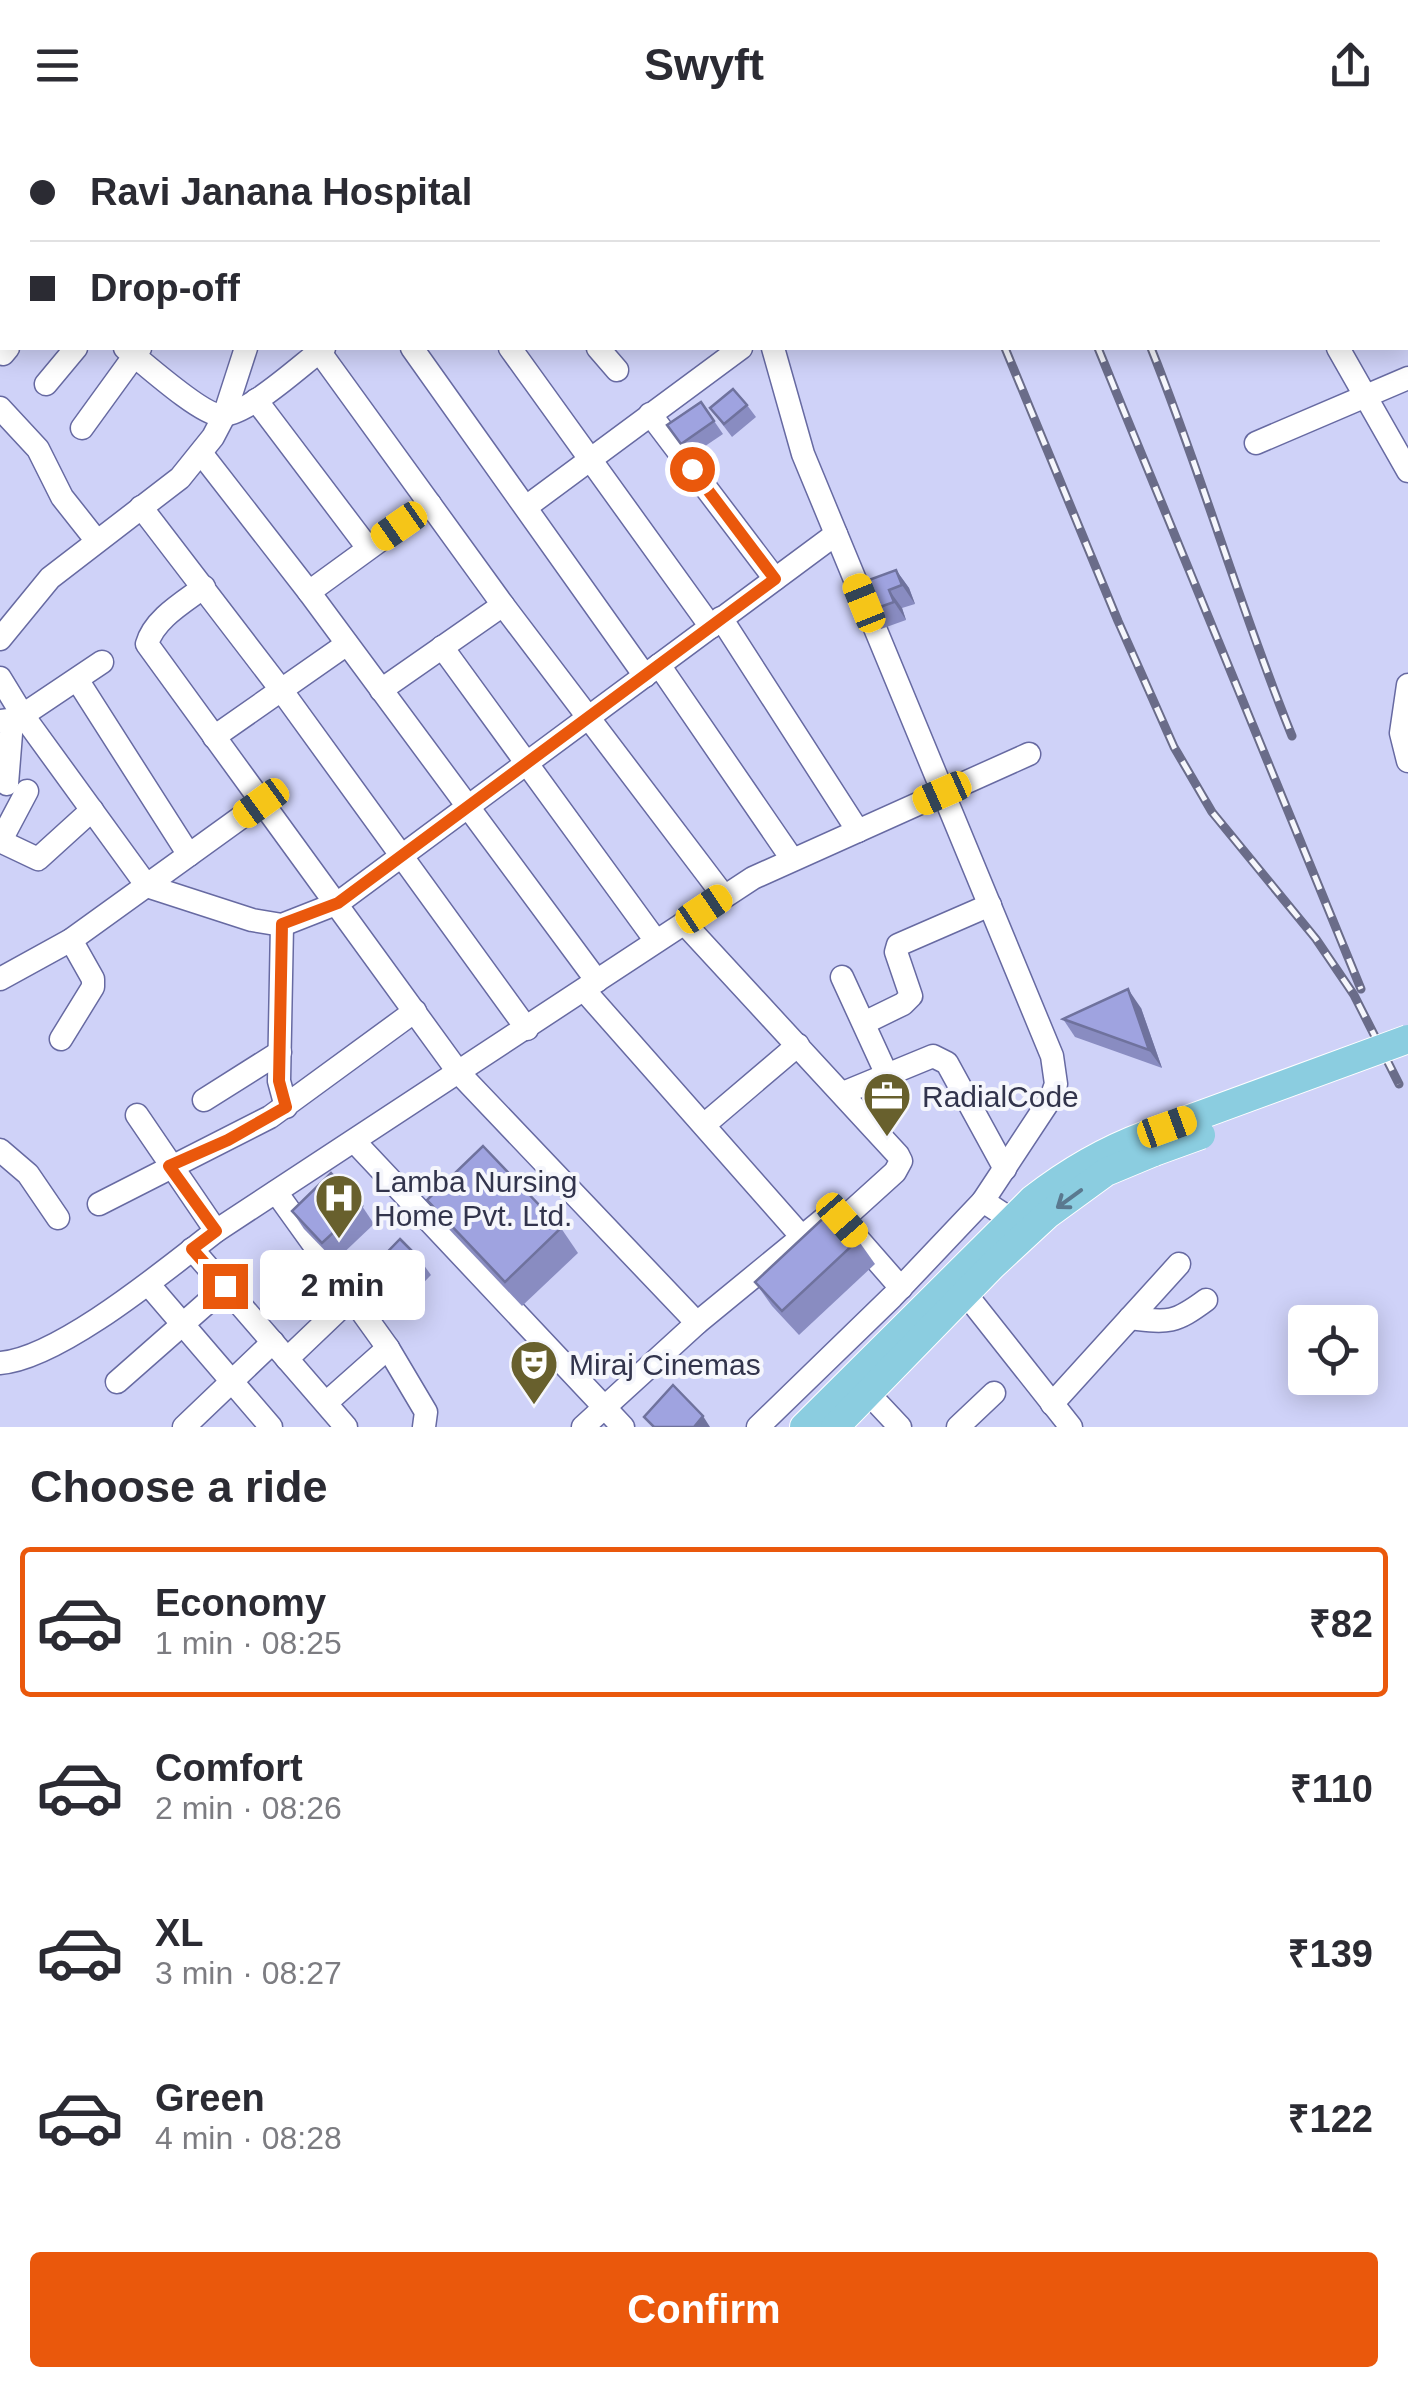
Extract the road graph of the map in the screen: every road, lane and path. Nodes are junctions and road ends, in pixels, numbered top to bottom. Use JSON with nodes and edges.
{"nodes":[{"id":1,"x":74,"y":350,"type":"edge"},
{"id":2,"x":133,"y":350,"type":"edge"},
{"id":3,"x":245,"y":350,"type":"edge"},
{"id":4,"x":321,"y":350,"type":"edge"},
{"id":5,"x":323,"y":350,"type":"edge"},
{"id":6,"x":413,"y":350,"type":"edge"},
{"id":7,"x":511,"y":350,"type":"edge"},
{"id":8,"x":600,"y":350,"type":"edge"},
{"id":9,"x":733,"y":350,"type":"edge"},
{"id":10,"x":774,"y":350,"type":"edge"},
{"id":11,"x":1339,"y":350,"type":"edge"},
{"id":12,"x":617,"y":370,"type":"dead end"},
{"id":13,"x":1408,"y":378,"type":"edge"},
{"id":14,"x":46,"y":384,"type":"dead end"},
{"id":15,"x":1367,"y":397,"type":"junction"},
{"id":16,"x":256,"y":400,"type":"junction"},
{"id":17,"x":0,"y":408,"type":"edge"},
{"id":18,"x":650,"y":414,"type":"junction"},
{"id":19,"x":224,"y":416,"type":"junction"},
{"id":20,"x":82,"y":428,"type":"dead end"},
{"id":21,"x":1256,"y":443,"type":"dead end"},
{"id":22,"x":201,"y":454,"type":"junction"},
{"id":23,"x":590,"y":458,"type":"junction"},
{"id":24,"x":1408,"y":471,"type":"edge"},
{"id":25,"x":430,"y":504,"type":"junction"},
{"id":26,"x":141,"y":507,"type":"junction"},
{"id":27,"x":526,"y":508,"type":"junction"},
{"id":28,"x":836,"y":534,"type":"junction"},
{"id":29,"x":96,"y":540,"type":"junction"},
{"id":30,"x":368,"y":548,"type":"junction"},
{"id":31,"x":775,"y":579,"type":"junction"},
{"id":32,"x":204,"y":587,"type":"junction"},
{"id":33,"x":309,"y":592,"type":"junction"},
{"id":34,"x":503,"y":605,"type":"junction"},
{"id":35,"x":716,"y":622,"type":"junction"},
{"id":36,"x":0,"y":638,"type":"edge"},
{"id":37,"x":348,"y":644,"type":"junction"},
{"id":38,"x":442,"y":648,"type":"junction"},
{"id":39,"x":102,"y":662,"type":"dead end"},
{"id":40,"x":652,"y":670,"type":"junction"},
{"id":41,"x":0,"y":678,"type":"edge"},
{"id":42,"x":78,"y":680,"type":"junction"},
{"id":43,"x":1408,"y":685,"type":"edge"},
{"id":44,"x":381,"y":690,"type":"junction"},
{"id":45,"x":282,"y":691,"type":"junction"},
{"id":46,"x":1405,"y":711,"type":"edge"},
{"id":47,"x":590,"y":716,"type":"junction"},
{"id":48,"x":11,"y":719,"type":"edge"},
{"id":49,"x":214,"y":738,"type":"junction"},
{"id":50,"x":1029,"y":754,"type":"dead end"},
{"id":51,"x":1408,"y":762,"type":"edge"},
{"id":52,"x":528,"y":764,"type":"junction"},
{"id":53,"x":942,"y":793,"type":"junction"},
{"id":54,"x":261,"y":803,"type":"junction"},
{"id":55,"x":468,"y":807,"type":"junction"},
{"id":56,"x":92,"y":810,"type":"junction"},
{"id":57,"x":858,"y":831,"type":"junction"},
{"id":58,"x":0,"y":842,"type":"edge"},
{"id":59,"x":189,"y":855,"type":"junction"},
{"id":60,"x":402,"y":856,"type":"junction"},
{"id":61,"x":792,"y":859,"type":"junction"},
{"id":62,"x":147,"y":886,"type":"junction"},
{"id":63,"x":723,"y":896,"type":"junction"},
{"id":64,"x":338,"y":903,"type":"junction"},
{"id":65,"x":990,"y":905,"type":"junction"},
{"id":66,"x":684,"y":922,"type":"junction"},
{"id":67,"x":282,"y":924,"type":"junction"},
{"id":68,"x":71,"y":940,"type":"junction"},
{"id":69,"x":656,"y":941,"type":"junction"},
{"id":70,"x":842,"y":977,"type":"dead end"},
{"id":71,"x":0,"y":979,"type":"edge"},
{"id":72,"x":591,"y":986,"type":"junction"},
{"id":73,"x":415,"y":1011,"type":"junction"},
{"id":74,"x":864,"y":1023,"type":"junction"},
{"id":75,"x":527,"y":1029,"type":"junction"},
{"id":76,"x":1408,"y":1038,"type":"edge"},
{"id":77,"x":61,"y":1039,"type":"dead end"},
{"id":78,"x":798,"y":1046,"type":"junction"},
{"id":79,"x":280,"y":1052,"type":"junction"},
{"id":80,"x":1408,"y":1057,"type":"edge"},
{"id":81,"x":459,"y":1073,"type":"junction"},
{"id":82,"x":888,"y":1075,"type":"junction"},
{"id":83,"x":843,"y":1093,"type":"junction"},
{"id":84,"x":204,"y":1100,"type":"dead end"},
{"id":85,"x":286,"y":1107,"type":"junction"},
{"id":86,"x":137,"y":1114,"type":"dead end"},
{"id":87,"x":704,"y":1125,"type":"junction"},
{"id":88,"x":354,"y":1141,"type":"junction"},
{"id":89,"x":1150,"y":1144,"type":"junction"},
{"id":90,"x":0,"y":1150,"type":"edge"},
{"id":91,"x":169,"y":1166,"type":"junction"},
{"id":92,"x":1006,"y":1169,"type":"junction"},
{"id":93,"x":276,"y":1192,"type":"junction"},
{"id":94,"x":984,"y":1200,"type":"junction"},
{"id":95,"x":100,"y":1204,"type":"dead end"},
{"id":96,"x":58,"y":1218,"type":"dead end"},
{"id":97,"x":842,"y":1220,"type":"junction"},
{"id":98,"x":1012,"y":1220,"type":"junction"},
{"id":99,"x":216,"y":1231,"type":"junction"},
{"id":100,"x":802,"y":1236,"type":"junction"},
{"id":101,"x":192,"y":1249,"type":"junction"},
{"id":102,"x":1179,"y":1264,"type":"dead end"},
{"id":103,"x":149,"y":1285,"type":"junction"},
{"id":104,"x":225,"y":1286,"type":"junction"},
{"id":105,"x":902,"y":1288,"type":"junction"},
{"id":106,"x":965,"y":1293,"type":"junction"},
{"id":107,"x":352,"y":1298,"type":"junction"},
{"id":108,"x":1206,"y":1300,"type":"dead end"},
{"id":109,"x":1130,"y":1318,"type":"junction"},
{"id":110,"x":183,"y":1323,"type":"junction"},
{"id":111,"x":697,"y":1323,"type":"junction"},
{"id":112,"x":388,"y":1348,"type":"junction"},
{"id":113,"x":280,"y":1350,"type":"junction"},
{"id":114,"x":0,"y":1362,"type":"edge"},
{"id":115,"x":117,"y":1382,"type":"dead end"},
{"id":116,"x":230,"y":1382,"type":"junction"},
{"id":117,"x":868,"y":1393,"type":"junction"},
{"id":118,"x":994,"y":1393,"type":"dead end"},
{"id":119,"x":326,"y":1403,"type":"junction"},
{"id":120,"x":1052,"y":1404,"type":"junction"},
{"id":121,"x":605,"y":1407,"type":"junction"},
{"id":122,"x":184,"y":1427,"type":"edge"},
{"id":123,"x":271,"y":1427,"type":"edge"},
{"id":124,"x":346,"y":1427,"type":"edge"},
{"id":125,"x":424,"y":1427,"type":"edge"},
{"id":126,"x":583,"y":1427,"type":"edge"},
{"id":127,"x":623,"y":1427,"type":"edge"},
{"id":128,"x":758,"y":1427,"type":"edge"},
{"id":129,"x":804,"y":1427,"type":"edge"},
{"id":130,"x":835,"y":1427,"type":"edge"},
{"id":131,"x":900,"y":1427,"type":"edge"},
{"id":132,"x":958,"y":1427,"type":"edge"},
{"id":133,"x":1071,"y":1427,"type":"edge"}],
"edges":[{"from":1,"to":14,"type":"street"},
{"from":2,"to":19,"type":"street"},
{"from":2,"to":20,"type":"street"},
{"from":3,"to":19,"type":"street"},
{"from":4,"to":16,"type":"street"},
{"from":5,"to":25,"type":"street"},
{"from":6,"to":27,"type":"street"},
{"from":7,"to":23,"type":"street"},
{"from":8,"to":12,"type":"street"},
{"from":9,"to":18,"type":"street"},
{"from":10,"to":28,"type":"street"},
{"from":11,"to":15,"type":"street"},
{"from":13,"to":15,"type":"street"},
{"from":15,"to":21,"type":"street"},
{"from":15,"to":24,"type":"street"},
{"from":16,"to":19,"type":"street"},
{"from":16,"to":30,"type":"street"},
{"from":17,"to":29,"type":"street"},
{"from":18,"to":23,"type":"street"},
{"from":18,"to":31,"type":"street"},
{"from":19,"to":22,"type":"street"},
{"from":22,"to":26,"type":"street"},
{"from":22,"to":33,"type":"street"},
{"from":23,"to":27,"type":"street"},
{"from":23,"to":35,"type":"street"},
{"from":25,"to":30,"type":"street"},
{"from":25,"to":34,"type":"street"},
{"from":26,"to":29,"type":"street"},
{"from":26,"to":32,"type":"street"},
{"from":27,"to":40,"type":"street"},
{"from":28,"to":31,"type":"street"},
{"from":28,"to":53,"type":"street"},
{"from":29,"to":36,"type":"street"},
{"from":30,"to":33,"type":"street"},
{"from":31,"to":35,"type":"street"},
{"from":32,"to":45,"type":"street"},
{"from":32,"to":49,"type":"street"},
{"from":33,"to":37,"type":"street"},
{"from":34,"to":38,"type":"street"},
{"from":34,"to":47,"type":"street"},
{"from":35,"to":40,"type":"street"},
{"from":35,"to":57,"type":"street"},
{"from":37,"to":44,"type":"street"},
{"from":37,"to":45,"type":"street"},
{"from":38,"to":44,"type":"street"},
{"from":38,"to":52,"type":"street"},
{"from":39,"to":42,"type":"street"},
{"from":40,"to":47,"type":"street"},
{"from":40,"to":61,"type":"street"},
{"from":41,"to":48,"type":"street"},
{"from":42,"to":48,"type":"street"},
{"from":42,"to":59,"type":"street"},
{"from":43,"to":46,"type":"street"},
{"from":44,"to":55,"type":"street"},
{"from":45,"to":49,"type":"street"},
{"from":45,"to":60,"type":"street"},
{"from":46,"to":51,"type":"street"},
{"from":47,"to":52,"type":"street"},
{"from":47,"to":63,"type":"street"},
{"from":48,"to":56,"type":"street"},
{"from":48,"to":58,"type":"street"},
{"from":49,"to":54,"type":"street"},
{"from":50,"to":53,"type":"street"},
{"from":52,"to":55,"type":"street"},
{"from":52,"to":69,"type":"street"},
{"from":53,"to":57,"type":"street"},
{"from":53,"to":65,"type":"street"},
{"from":54,"to":59,"type":"street"},
{"from":54,"to":64,"type":"street"},
{"from":55,"to":60,"type":"street"},
{"from":55,"to":72,"type":"street"},
{"from":56,"to":58,"type":"street"},
{"from":56,"to":62,"type":"street"},
{"from":57,"to":61,"type":"street"},
{"from":59,"to":62,"type":"street"},
{"from":60,"to":64,"type":"street"},
{"from":60,"to":75,"type":"street"},
{"from":61,"to":63,"type":"street"},
{"from":62,"to":67,"type":"street"},
{"from":62,"to":68,"type":"street"},
{"from":63,"to":66,"type":"street"},
{"from":64,"to":67,"type":"street"},
{"from":64,"to":73,"type":"street"},
{"from":65,"to":74,"type":"street"},
{"from":65,"to":92,"type":"street"},
{"from":66,"to":69,"type":"street"},
{"from":66,"to":78,"type":"street"},
{"from":67,"to":79,"type":"street"},
{"from":68,"to":71,"type":"street"},
{"from":68,"to":77,"type":"street"},
{"from":69,"to":72,"type":"street"},
{"from":70,"to":74,"type":"street"},
{"from":72,"to":75,"type":"street"},
{"from":72,"to":87,"type":"street"},
{"from":73,"to":81,"type":"street"},
{"from":73,"to":85,"type":"street"},
{"from":74,"to":82,"type":"street"},
{"from":75,"to":81,"type":"street"},
{"from":76,"to":89,"type":"main road","bridge":true},
{"from":78,"to":83,"type":"street"},
{"from":78,"to":87,"type":"street"},
{"from":79,"to":84,"type":"street"},
{"from":79,"to":85,"type":"street"},
{"from":80,"to":89,"type":"main road","bridge":true},
{"from":81,"to":88,"type":"street"},
{"from":81,"to":111,"type":"street"},
{"from":82,"to":83,"type":"street"},
{"from":82,"to":92,"type":"street"},
{"from":83,"to":97,"type":"street"},
{"from":85,"to":91,"type":"street"},
{"from":86,"to":91,"type":"street"},
{"from":87,"to":100,"type":"street"},
{"from":88,"to":93,"type":"street"},
{"from":88,"to":121,"type":"street"},
{"from":89,"to":98,"type":"main road"},
{"from":89,"to":106,"type":"main road","one_way":true},
{"from":90,"to":96,"type":"street"},
{"from":91,"to":95,"type":"street"},
{"from":91,"to":99,"type":"street"},
{"from":92,"to":94,"type":"street"},
{"from":93,"to":99,"type":"street"},
{"from":93,"to":107,"type":"street"},
{"from":94,"to":98,"type":"street"},
{"from":94,"to":105,"type":"street"},
{"from":97,"to":100,"type":"street"},
{"from":97,"to":105,"type":"street"},
{"from":98,"to":129,"type":"main road"},
{"from":99,"to":101,"type":"street"},
{"from":100,"to":111,"type":"street"},
{"from":101,"to":103,"type":"street"},
{"from":101,"to":104,"type":"street"},
{"from":102,"to":109,"type":"street"},
{"from":103,"to":110,"type":"street"},
{"from":103,"to":114,"type":"street"},
{"from":104,"to":110,"type":"street"},
{"from":104,"to":113,"type":"street"},
{"from":105,"to":128,"type":"street"},
{"from":106,"to":117,"type":"main road"},
{"from":106,"to":120,"type":"street"},
{"from":107,"to":112,"type":"street"},
{"from":107,"to":113,"type":"street"},
{"from":108,"to":109,"type":"street"},
{"from":109,"to":120,"type":"street"},
{"from":110,"to":115,"type":"street"},
{"from":110,"to":116,"type":"street"},
{"from":111,"to":121,"type":"street"},
{"from":112,"to":119,"type":"street"},
{"from":112,"to":125,"type":"street"},
{"from":113,"to":116,"type":"street"},
{"from":113,"to":119,"type":"street"},
{"from":116,"to":122,"type":"street"},
{"from":116,"to":123,"type":"street"},
{"from":117,"to":130,"type":"main road"},
{"from":117,"to":131,"type":"street"},
{"from":118,"to":132,"type":"street"},
{"from":119,"to":124,"type":"street"},
{"from":120,"to":133,"type":"street"},
{"from":121,"to":126,"type":"street"},
{"from":121,"to":127,"type":"street"}]}
